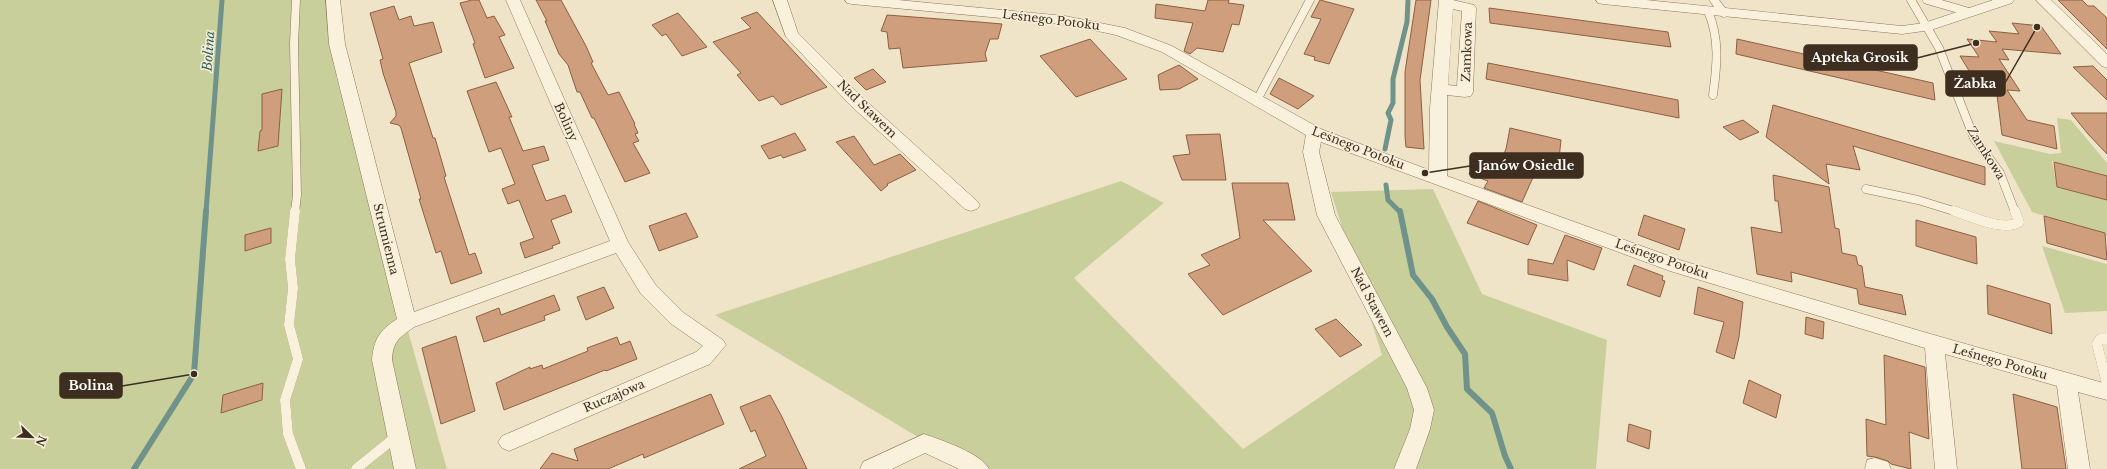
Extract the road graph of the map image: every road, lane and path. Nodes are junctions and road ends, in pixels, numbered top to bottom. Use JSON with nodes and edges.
{"nodes":[{"id":1,"x":296,"y":0,"type":"edge"},
{"id":2,"x":333,"y":0,"type":"edge"},
{"id":3,"x":513,"y":0,"type":"edge"},
{"id":4,"x":780,"y":0,"type":"edge"},
{"id":5,"x":852,"y":0,"type":"edge"},
{"id":6,"x":1310,"y":0,"type":"edge"},
{"id":7,"x":1603,"y":0,"type":"edge"},
{"id":8,"x":1911,"y":0,"type":"edge"},
{"id":9,"x":1927,"y":0,"type":"edge"},
{"id":10,"x":2007,"y":0,"type":"edge"},
{"id":11,"x":2043,"y":0,"type":"edge"},
{"id":12,"x":1446,"y":1,"type":"edge"},
{"id":13,"x":1711,"y":6,"type":"edge"},
{"id":14,"x":1969,"y":12,"type":"junction"},
{"id":15,"x":1926,"y":27,"type":"junction"},
{"id":16,"x":2107,"y":63,"type":"edge"},
{"id":17,"x":1439,"y":89,"type":"junction"},
{"id":18,"x":1712,"y":95,"type":"dead end"},
{"id":19,"x":1257,"y":100,"type":"junction"},
{"id":20,"x":1315,"y":133,"type":"junction"},
{"id":21,"x":1438,"y":178,"type":"junction"},
{"id":22,"x":1866,"y":189,"type":"dead end"},
{"id":23,"x":971,"y":205,"type":"dead end"},
{"id":24,"x":620,"y":244,"type":"junction"},
{"id":25,"x":407,"y":322,"type":"junction"},
{"id":26,"x":2107,"y":339,"type":"edge"},
{"id":27,"x":1934,"y":343,"type":"junction"},
{"id":28,"x":716,"y":345,"type":"joint"},
{"id":29,"x":2066,"y":381,"type":"junction"},
{"id":30,"x":2107,"y":384,"type":"edge"},
{"id":31,"x":2107,"y":392,"type":"edge"},
{"id":32,"x":398,"y":435,"type":"junction"},
{"id":33,"x":508,"y":442,"type":"dead end"},
{"id":34,"x":301,"y":469,"type":"edge"},
{"id":35,"x":356,"y":469,"type":"edge"},
{"id":36,"x":405,"y":469,"type":"edge"},
{"id":37,"x":871,"y":469,"type":"edge"},
{"id":38,"x":978,"y":469,"type":"edge"},
{"id":39,"x":1405,"y":469,"type":"edge"},
{"id":40,"x":1946,"y":469,"type":"edge"},
{"id":41,"x":2079,"y":469,"type":"edge"}],
"edges":[{"from":1,"to":34,"type":"lane"},
{"from":2,"to":25,"type":"street","name":"Strumienna"},
{"from":3,"to":24,"type":"street","name":"Boliny"},
{"from":4,"to":23,"type":"street","name":"Nad Stawem"},
{"from":5,"to":19,"type":"street","name":"Leśnego Potoku"},
{"from":6,"to":19,"type":"lane"},
{"from":7,"to":13,"type":"street"},
{"from":8,"to":15,"type":"lane","name":"Zamkowa"},
{"from":9,"to":14,"type":"lane"},
{"from":10,"to":14,"type":"street"},
{"from":11,"to":16,"type":"street"},
{"from":12,"to":17,"type":"street","name":"Zamkowa"},
{"from":12,"to":17,"type":"street","name":"Zamkowa"},
{"from":13,"to":15,"type":"street"},
{"from":13,"to":18,"type":"lane"},
{"from":14,"to":15,"type":"street"},
{"from":15,"to":22,"type":"lane","name":"Zamkowa"},
{"from":17,"to":21,"type":"street","name":"Zamkowa"},
{"from":19,"to":20,"type":"street","name":"Leśnego Potoku"},
{"from":20,"to":21,"type":"street","name":"Leśnego Potoku"},
{"from":20,"to":39,"type":"street","name":"Nad Stawem"},
{"from":21,"to":27,"type":"street","name":"Leśnego Potoku"},
{"from":24,"to":25,"type":"street"},
{"from":24,"to":28,"type":"street","name":"Boliny"},
{"from":25,"to":32,"type":"street"},
{"from":26,"to":30,"type":"lane"},
{"from":27,"to":29,"type":"street","name":"Leśnego Potoku"},
{"from":27,"to":40,"type":"street","name":"Leśnego Potoku"},
{"from":28,"to":33,"type":"street","name":"Ruczajowa"},
{"from":29,"to":31,"type":"street","name":"Leśnego Potoku"},
{"from":29,"to":41,"type":"street"},
{"from":32,"to":35,"type":"lane"},
{"from":32,"to":36,"type":"street"},
{"from":37,"to":38,"type":"street"}]}
